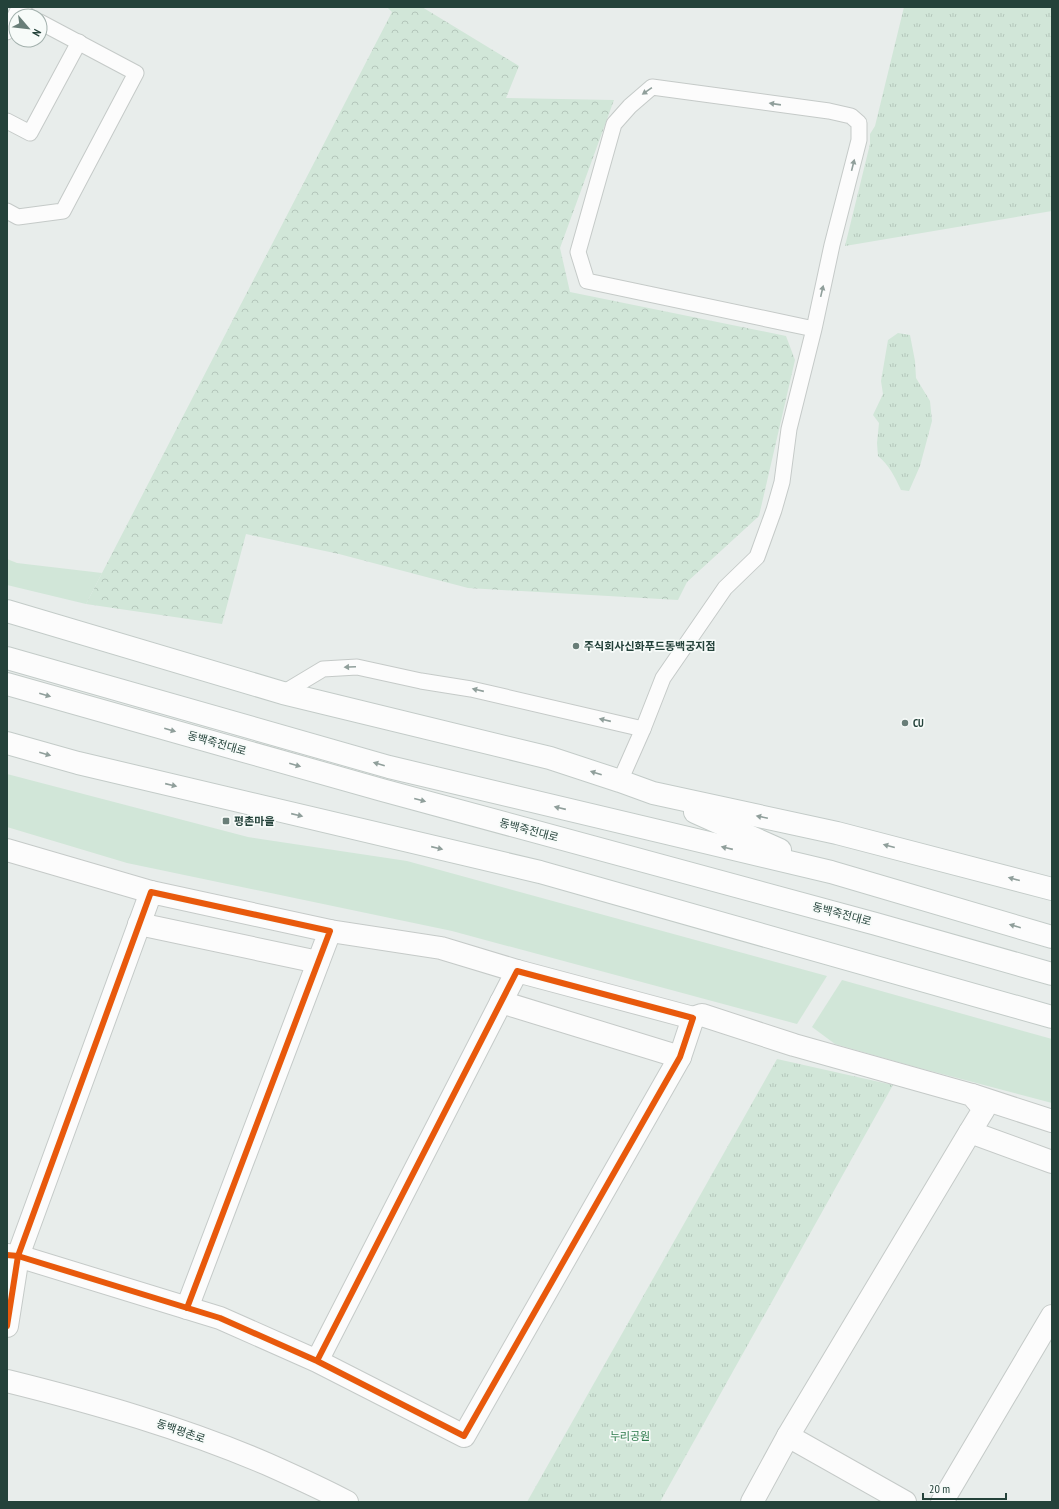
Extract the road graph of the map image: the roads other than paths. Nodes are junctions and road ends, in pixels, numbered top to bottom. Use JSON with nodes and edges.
{"nodes":[{"id":1,"x":48,"y":26,"type":"edge"},
{"id":2,"x":79,"y":42,"type":"junction"},
{"id":3,"x":7,"y":121,"type":"edge"},
{"id":4,"x":7,"y":211,"type":"edge"},
{"id":5,"x":814,"y":329,"type":"junction"},
{"id":6,"x":7,"y":611,"type":"edge"},
{"id":7,"x":7,"y":658,"type":"edge"},
{"id":8,"x":7,"y":684,"type":"edge"},
{"id":9,"x":283,"y":693,"type":"junction"},
{"id":10,"x":643,"y":729,"type":"junction"},
{"id":11,"x":7,"y":743,"type":"edge"},
{"id":12,"x":620,"y":781,"type":"junction"},
{"id":13,"x":653,"y":794,"type":"junction"},
{"id":14,"x":7,"y":850,"type":"edge"},
{"id":15,"x":831,"y":872,"type":"junction"},
{"id":16,"x":1052,"y":889,"type":"edge"},
{"id":17,"x":151,"y":892,"type":"junction"},
{"id":18,"x":139,"y":924,"type":"junction"},
{"id":19,"x":330,"y":931,"type":"junction"},
{"id":20,"x":1052,"y":937,"type":"edge"},
{"id":21,"x":318,"y":962,"type":"junction"},
{"id":22,"x":517,"y":971,"type":"junction"},
{"id":23,"x":1052,"y":974,"type":"edge"},
{"id":24,"x":501,"y":1002,"type":"junction"},
{"id":25,"x":1052,"y":1017,"type":"edge"},
{"id":26,"x":693,"y":1018,"type":"junction"},
{"id":27,"x":680,"y":1057,"type":"junction"},
{"id":28,"x":972,"y":1095,"type":"junction"},
{"id":29,"x":1052,"y":1121,"type":"edge"},
{"id":30,"x":970,"y":1132,"type":"junction"},
{"id":31,"x":1052,"y":1162,"type":"edge"},
{"id":32,"x":12,"y":1256,"type":"edge"},
{"id":33,"x":187,"y":1308,"type":"junction"},
{"id":34,"x":1052,"y":1316,"type":"edge"},
{"id":35,"x":7,"y":1326,"type":"edge"},
{"id":36,"x":316,"y":1361,"type":"junction"},
{"id":37,"x":7,"y":1381,"type":"edge"},
{"id":38,"x":788,"y":1436,"type":"junction"},
{"id":39,"x":347,"y":1502,"type":"edge"},
{"id":40,"x":752,"y":1502,"type":"edge"},
{"id":41,"x":905,"y":1502,"type":"edge"},
{"id":42,"x":942,"y":1502,"type":"edge"}],
"edges":[{"from":1,"to":2,"type":"lane"},
{"from":2,"to":3,"type":"lane"},
{"from":2,"to":4,"type":"lane"},
{"from":5,"to":5,"type":"lane","one_way":true},
{"from":5,"to":10,"type":"lane"},
{"from":6,"to":9,"type":"street"},
{"from":15,"to":7,"type":"street","one_way":true},
{"from":8,"to":23,"type":"street","name":"동백죽전대로","one_way":true},
{"from":10,"to":9,"type":"lane","one_way":true},
{"from":12,"to":9,"type":"street","one_way":true},
{"from":10,"to":12,"type":"lane"},
{"from":11,"to":25,"type":"street","one_way":true},
{"from":12,"to":13,"type":"street"},
{"from":13,"to":15,"type":"street"},
{"from":16,"to":13,"type":"street","one_way":true},
{"from":14,"to":17,"type":"street"},
{"from":20,"to":15,"type":"street","one_way":true},
{"from":17,"to":18,"type":"street"},
{"from":17,"to":19,"type":"street"},
{"from":18,"to":21,"type":"street"},
{"from":18,"to":32,"type":"street"},
{"from":19,"to":21,"type":"street"},
{"from":19,"to":22,"type":"street"},
{"from":21,"to":33,"type":"street"},
{"from":22,"to":24,"type":"street"},
{"from":22,"to":26,"type":"street"},
{"from":24,"to":27,"type":"street"},
{"from":24,"to":36,"type":"street"},
{"from":26,"to":27,"type":"street"},
{"from":26,"to":28,"type":"street"},
{"from":27,"to":36,"type":"street"},
{"from":28,"to":29,"type":"street"},
{"from":28,"to":30,"type":"street"},
{"from":30,"to":31,"type":"street"},
{"from":30,"to":38,"type":"street"},
{"from":32,"to":33,"type":"street"},
{"from":32,"to":35,"type":"street"},
{"from":33,"to":36,"type":"street"},
{"from":34,"to":42,"type":"street"},
{"from":37,"to":39,"type":"street","name":"동백평촌로"},
{"from":38,"to":40,"type":"street"},
{"from":38,"to":41,"type":"street"}]}
